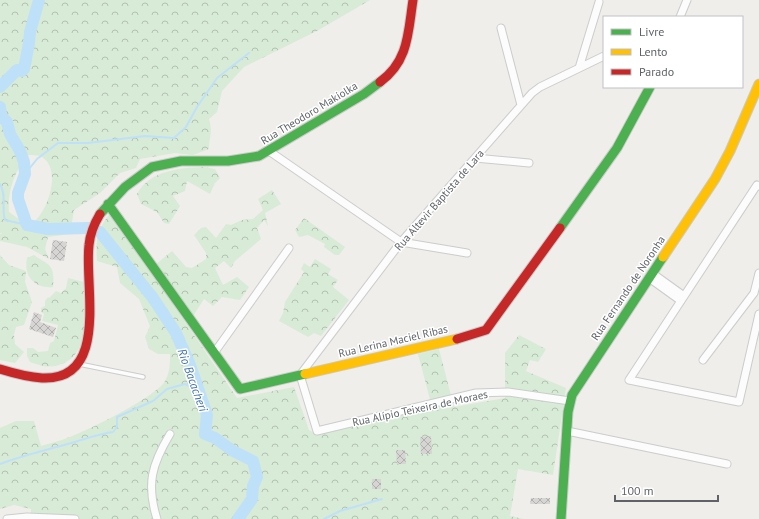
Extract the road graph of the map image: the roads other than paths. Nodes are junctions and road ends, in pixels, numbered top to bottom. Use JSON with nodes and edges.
{"nodes":[{"id":1,"x":413,"y":0,"type":"edge"},
{"id":2,"x":687,"y":0,"type":"edge"},
{"id":3,"x":599,"y":2,"type":"dead end"},
{"id":4,"x":680,"y":16,"type":"edge"},
{"id":5,"x":501,"y":28,"type":"dead end"},
{"id":6,"x":603,"y":56,"type":"edge"},
{"id":7,"x":579,"y":68,"type":"junction"},
{"id":8,"x":759,"y":84,"type":"edge"},
{"id":9,"x":649,"y":88,"type":"edge"},
{"id":10,"x":521,"y":105,"type":"junction"},
{"id":11,"x":269,"y":151,"type":"junction"},
{"id":12,"x":474,"y":158,"type":"junction"},
{"id":13,"x":529,"y":163,"type":"dead end"},
{"id":14,"x":759,"y":186,"type":"edge"},
{"id":15,"x":108,"y":204,"type":"junction"},
{"id":16,"x":401,"y":242,"type":"junction"},
{"id":17,"x":289,"y":248,"type":"dead end"},
{"id":18,"x":467,"y":252,"type":"dead end"},
{"id":19,"x":759,"y":273,"type":"edge"},
{"id":20,"x":650,"y":276,"type":"junction"},
{"id":21,"x":754,"y":292,"type":"junction"},
{"id":22,"x":682,"y":298,"type":"junction"},
{"id":23,"x":759,"y":300,"type":"edge"},
{"id":24,"x":759,"y":314,"type":"edge"},
{"id":25,"x":214,"y":353,"type":"junction"},
{"id":26,"x":703,"y":360,"type":"dead end"},
{"id":27,"x":78,"y":363,"type":"junction"},
{"id":28,"x":0,"y":369,"type":"edge"},
{"id":29,"x":300,"y":375,"type":"junction"},
{"id":30,"x":143,"y":377,"type":"dead end"},
{"id":31,"x":570,"y":401,"type":"junction"},
{"id":32,"x":567,"y":431,"type":"junction"},
{"id":33,"x":170,"y":434,"type":"dead end"},
{"id":34,"x":727,"y":464,"type":"dead end"},
{"id":35,"x":7,"y":519,"type":"edge"},
{"id":36,"x":75,"y":519,"type":"edge"},
{"id":37,"x":156,"y":519,"type":"edge"},
{"id":38,"x":561,"y":519,"type":"edge"}],
"edges":[{"from":1,"to":11,"type":"main road","name":"Rua Theodoro Makiolka"},
{"from":2,"to":4,"type":"street"},
{"from":3,"to":7,"type":"street"},
{"from":5,"to":10,"type":"street"},
{"from":6,"to":7,"type":"street","name":"Rua Altevir Baptista de Lara"},
{"from":7,"to":10,"type":"street","name":"Rua Altevir Baptista de Lara"},
{"from":8,"to":20,"type":"main road","name":"Rua Fernando de Noronha"},
{"from":9,"to":29,"type":"main road","name":"Rua Lerina Maciel Ribas"},
{"from":10,"to":12,"type":"street","name":"Rua Altevir Baptista de Lara"},
{"from":11,"to":15,"type":"main road","name":"Rua Theodoro Makiolka"},
{"from":11,"to":16,"type":"street"},
{"from":12,"to":13,"type":"street"},
{"from":12,"to":16,"type":"street","name":"Rua Altevir Baptista de Lara"},
{"from":14,"to":22,"type":"street"},
{"from":15,"to":25,"type":"main road","name":"Rua Lerina Maciel Ribas"},
{"from":15,"to":27,"type":"main road","name":"Rua Theodoro Makiolka"},
{"from":16,"to":18,"type":"street"},
{"from":16,"to":29,"type":"street","name":"Rua Altevir Baptista de Lara"},
{"from":17,"to":25,"type":"street"},
{"from":19,"to":21,"type":"street"},
{"from":20,"to":22,"type":"street"},
{"from":20,"to":31,"type":"main road","name":"Rua Fernando de Noronha"},
{"from":21,"to":23,"type":"street"},
{"from":21,"to":26,"type":"street"},
{"from":22,"to":24,"type":"street"},
{"from":25,"to":29,"type":"main road","name":"Rua Lerina Maciel Ribas"},
{"from":27,"to":28,"type":"main road"},
{"from":27,"to":30,"type":"lane"},
{"from":29,"to":31,"type":"street","name":"Rua Alípio Teixeira de Moraes"},
{"from":31,"to":32,"type":"main road","name":"Rua Fernando de Noronha"},
{"from":32,"to":34,"type":"street"},
{"from":32,"to":38,"type":"main road","name":"Rua Fernando de Noronha"},
{"from":33,"to":37,"type":"street"},
{"from":35,"to":36,"type":"street"}]}
